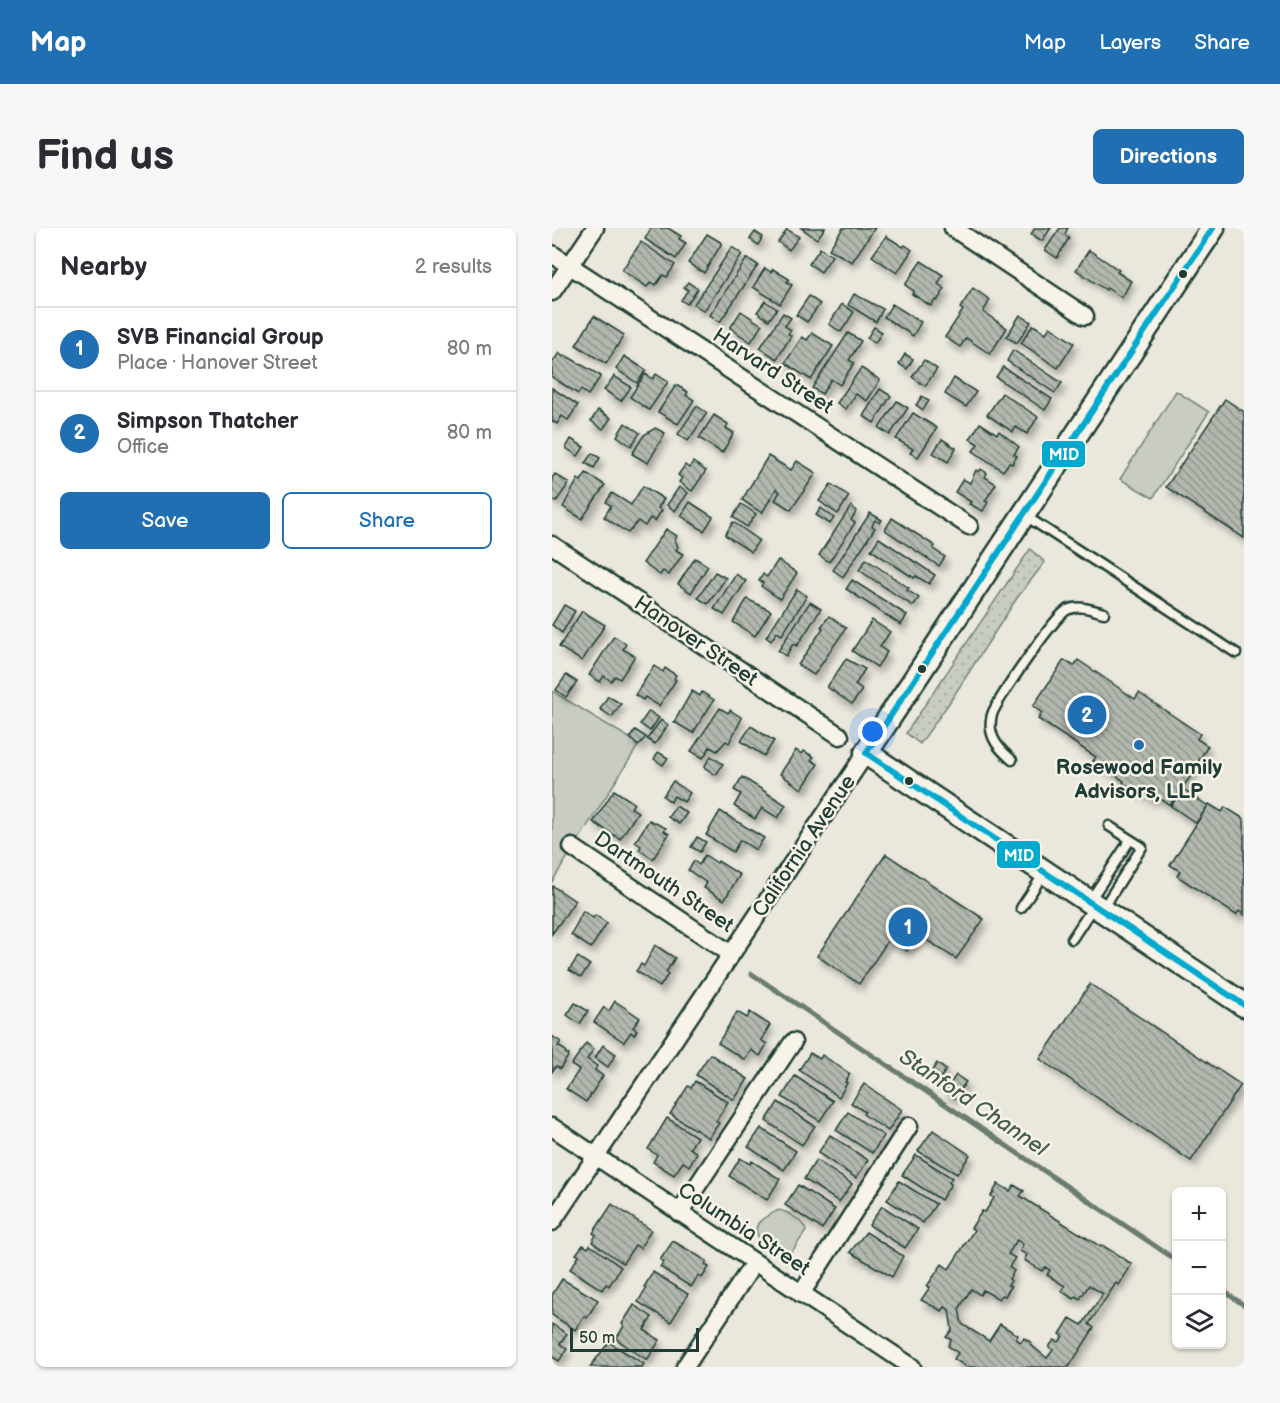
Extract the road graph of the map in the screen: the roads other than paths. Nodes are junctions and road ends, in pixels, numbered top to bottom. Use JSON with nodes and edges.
{"nodes":[{"id":1,"x":595,"y":228,"type":"edge"},
{"id":2,"x":953,"y":228,"type":"edge"},
{"id":3,"x":1213,"y":228,"type":"edge"},
{"id":4,"x":552,"y":255,"type":"edge"},
{"id":5,"x":569,"y":266,"type":"junction"},
{"id":6,"x":552,"y":292,"type":"edge"},
{"id":7,"x":1085,"y":315,"type":"dead end"},
{"id":8,"x":1024,"y":515,"type":"junction"},
{"id":9,"x":969,"y":526,"type":"dead end"},
{"id":10,"x":552,"y":545,"type":"edge"},
{"id":11,"x":1104,"y":614,"type":"dead end"},
{"id":12,"x":1236,"y":653,"type":"dead end"},
{"id":13,"x":840,"y":736,"type":"dead end"},
{"id":14,"x":866,"y":753,"type":"junction"},
{"id":15,"x":1012,"y":760,"type":"dead end"},
{"id":16,"x":1109,"y":826,"type":"dead end"},
{"id":17,"x":1130,"y":840,"type":"junction"},
{"id":18,"x":572,"y":847,"type":"dead end"},
{"id":19,"x":1045,"y":872,"type":"junction"},
{"id":20,"x":1095,"y":906,"type":"junction"},
{"id":21,"x":1021,"y":908,"type":"dead end"},
{"id":22,"x":1072,"y":939,"type":"dead end"},
{"id":23,"x":731,"y":954,"type":"junction"},
{"id":24,"x":1244,"y":1005,"type":"edge"},
{"id":25,"x":793,"y":1042,"type":"dead end"},
{"id":26,"x":909,"y":1126,"type":"dead end"},
{"id":27,"x":552,"y":1127,"type":"edge"},
{"id":28,"x":596,"y":1156,"type":"junction"},
{"id":29,"x":679,"y":1213,"type":"junction"},
{"id":30,"x":552,"y":1222,"type":"edge"},
{"id":31,"x":754,"y":1263,"type":"junction"},
{"id":32,"x":801,"y":1294,"type":"junction"},
{"id":33,"x":685,"y":1367,"type":"edge"},
{"id":34,"x":912,"y":1367,"type":"edge"}],
"edges":[{"from":1,"to":5,"type":"street"},
{"from":2,"to":7,"type":"street"},
{"from":3,"to":8,"type":"street","name":"California Avenue"},
{"from":4,"to":5,"type":"street","name":"Harvard Street"},
{"from":5,"to":6,"type":"street"},
{"from":5,"to":9,"type":"street","name":"Harvard Street"},
{"from":8,"to":12,"type":"lane"},
{"from":8,"to":14,"type":"street","name":"California Avenue"},
{"from":10,"to":13,"type":"street","name":"Hanover Street"},
{"from":11,"to":15,"type":"lane"},
{"from":14,"to":19,"type":"street"},
{"from":14,"to":23,"type":"street","name":"California Avenue"},
{"from":16,"to":17,"type":"lane"},
{"from":17,"to":20,"type":"lane"},
{"from":17,"to":20,"type":"lane"},
{"from":18,"to":23,"type":"street","name":"Dartmouth Street"},
{"from":19,"to":20,"type":"street"},
{"from":19,"to":21,"type":"lane"},
{"from":20,"to":22,"type":"lane"},
{"from":20,"to":24,"type":"street"},
{"from":23,"to":28,"type":"street","name":"California Avenue"},
{"from":25,"to":29,"type":"street"},
{"from":26,"to":32,"type":"street"},
{"from":27,"to":28,"type":"street","name":"Columbia Street"},
{"from":28,"to":29,"type":"street","name":"Columbia Street"},
{"from":28,"to":30,"type":"street","name":"California Avenue"},
{"from":29,"to":31,"type":"street","name":"Columbia Street"},
{"from":31,"to":32,"type":"street","name":"Columbia Street"},
{"from":31,"to":33,"type":"street"},
{"from":32,"to":34,"type":"street","name":"Columbia Street"}]}
